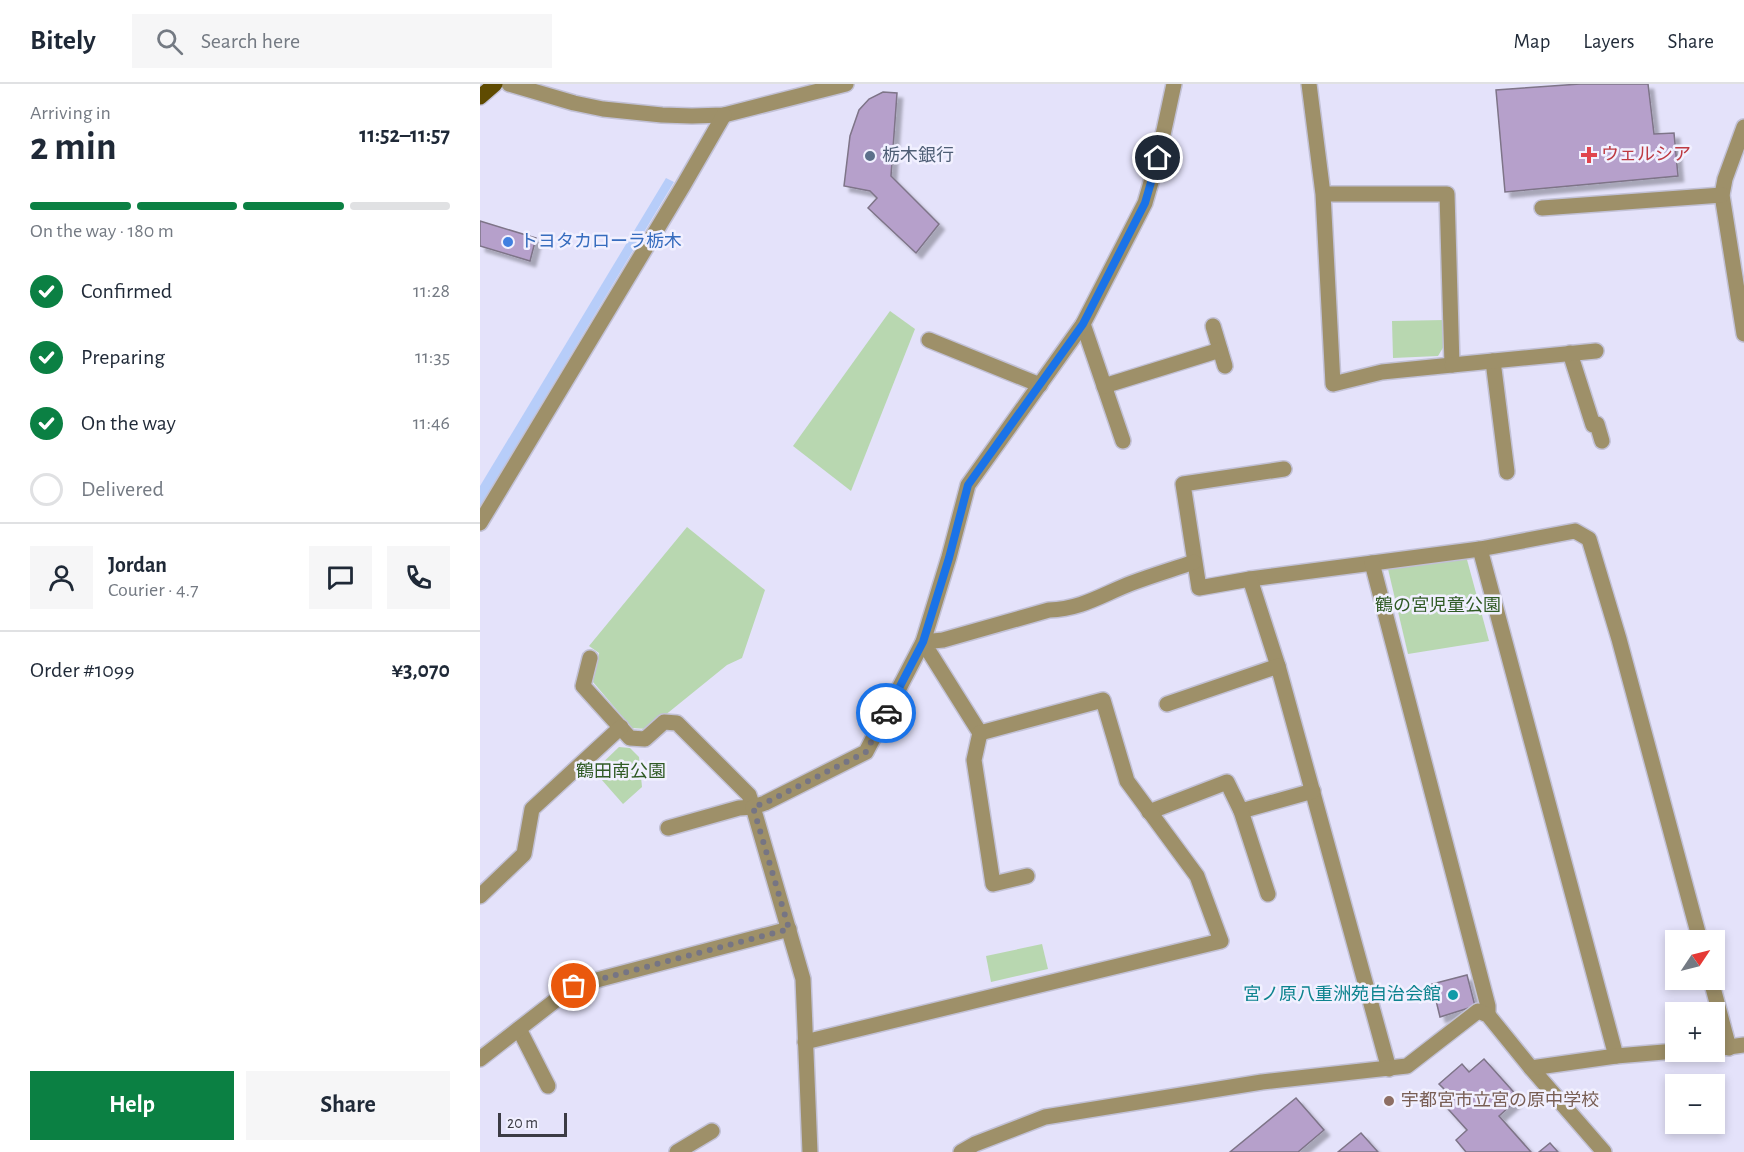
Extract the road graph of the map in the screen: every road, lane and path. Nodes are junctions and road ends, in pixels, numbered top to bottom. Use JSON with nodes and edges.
{"nodes":[{"id":1,"x":495,"y":84,"type":"edge"},
{"id":2,"x":508,"y":84,"type":"edge"},
{"id":3,"x":846,"y":84,"type":"edge"},
{"id":4,"x":1174,"y":84,"type":"edge"},
{"id":5,"x":1309,"y":84,"type":"edge"},
{"id":6,"x":480,"y":97,"type":"edge"},
{"id":7,"x":724,"y":115,"type":"junction"},
{"id":8,"x":1744,"y":127,"type":"edge"},
{"id":9,"x":1323,"y":194,"type":"junction"},
{"id":10,"x":1722,"y":195,"type":"junction"},
{"id":11,"x":1542,"y":208,"type":"dead end"},
{"id":12,"x":1083,"y":324,"type":"junction"},
{"id":13,"x":1213,"y":326,"type":"dead end"},
{"id":14,"x":1744,"y":333,"type":"edge"},
{"id":15,"x":929,"y":340,"type":"dead end"},
{"id":16,"x":1220,"y":350,"type":"junction"},
{"id":17,"x":1596,"y":351,"type":"dead end"},
{"id":18,"x":1570,"y":353,"type":"junction"},
{"id":19,"x":1493,"y":361,"type":"junction"},
{"id":20,"x":1452,"y":365,"type":"junction"},
{"id":21,"x":1226,"y":366,"type":"dead end"},
{"id":22,"x":1040,"y":385,"type":"junction"},
{"id":23,"x":1104,"y":386,"type":"junction"},
{"id":24,"x":1123,"y":441,"type":"dead end"},
{"id":25,"x":1602,"y":441,"type":"dead end"},
{"id":26,"x":1284,"y":469,"type":"dead end"},
{"id":27,"x":1507,"y":472,"type":"dead end"},
{"id":28,"x":480,"y":523,"type":"edge"},
{"id":29,"x":1480,"y":549,"type":"junction"},
{"id":30,"x":1194,"y":562,"type":"junction"},
{"id":31,"x":1372,"y":563,"type":"junction"},
{"id":32,"x":1250,"y":579,"type":"junction"},
{"id":33,"x":923,"y":642,"type":"junction"},
{"id":34,"x":590,"y":658,"type":"dead end"},
{"id":35,"x":1278,"y":666,"type":"junction"},
{"id":36,"x":1167,"y":704,"type":"dead end"},
{"id":37,"x":621,"y":727,"type":"junction"},
{"id":38,"x":980,"y":733,"type":"junction"},
{"id":39,"x":1313,"y":791,"type":"junction"},
{"id":40,"x":753,"y":807,"type":"junction"},
{"id":41,"x":1241,"y":811,"type":"junction"},
{"id":42,"x":1149,"y":812,"type":"junction"},
{"id":43,"x":668,"y":828,"type":"dead end"},
{"id":44,"x":1027,"y":876,"type":"dead end"},
{"id":45,"x":482,"y":890,"type":"edge"},
{"id":46,"x":1268,"y":894,"type":"dead end"},
{"id":47,"x":789,"y":929,"type":"junction"},
{"id":48,"x":1697,"y":930,"type":"edge"},
{"id":49,"x":1714,"y":990,"type":"edge"},
{"id":50,"x":1488,"y":1015,"type":"junction"},
{"id":51,"x":519,"y":1029,"type":"junction"},
{"id":52,"x":805,"y":1042,"type":"junction"},
{"id":53,"x":1729,"y":1047,"type":"edge"},
{"id":54,"x":1665,"y":1052,"type":"edge"},
{"id":55,"x":1616,"y":1056,"type":"junction"},
{"id":56,"x":480,"y":1059,"type":"edge"},
{"id":57,"x":1531,"y":1068,"type":"junction"},
{"id":58,"x":1389,"y":1069,"type":"junction"},
{"id":59,"x":548,"y":1086,"type":"dead end"},
{"id":60,"x":712,"y":1131,"type":"dead end"},
{"id":61,"x":677,"y":1152,"type":"edge"},
{"id":62,"x":810,"y":1152,"type":"edge"},
{"id":63,"x":961,"y":1152,"type":"edge"},
{"id":64,"x":1604,"y":1152,"type":"edge"}],
"edges":[{"from":1,"to":6,"type":"main road"},
{"from":2,"to":7,"type":"street"},
{"from":3,"to":7,"type":"street"},
{"from":4,"to":12,"type":"street"},
{"from":5,"to":9,"type":"street"},
{"from":7,"to":28,"type":"street"},
{"from":8,"to":10,"type":"street"},
{"from":9,"to":20,"type":"street"},
{"from":9,"to":20,"type":"street"},
{"from":10,"to":11,"type":"street"},
{"from":10,"to":14,"type":"street"},
{"from":12,"to":22,"type":"street"},
{"from":12,"to":23,"type":"street"},
{"from":13,"to":16,"type":"street"},
{"from":15,"to":22,"type":"street"},
{"from":16,"to":21,"type":"street"},
{"from":16,"to":23,"type":"street"},
{"from":17,"to":18,"type":"street"},
{"from":18,"to":19,"type":"street"},
{"from":18,"to":25,"type":"street"},
{"from":19,"to":20,"type":"street"},
{"from":19,"to":27,"type":"street"},
{"from":22,"to":33,"type":"street"},
{"from":23,"to":24,"type":"street"},
{"from":26,"to":30,"type":"street"},
{"from":29,"to":31,"type":"street"},
{"from":29,"to":48,"type":"street"},
{"from":29,"to":55,"type":"street"},
{"from":30,"to":32,"type":"street"},
{"from":30,"to":33,"type":"street"},
{"from":31,"to":32,"type":"street"},
{"from":31,"to":50,"type":"street"},
{"from":32,"to":35,"type":"street"},
{"from":33,"to":38,"type":"street"},
{"from":33,"to":40,"type":"street"},
{"from":34,"to":37,"type":"street"},
{"from":35,"to":36,"type":"street"},
{"from":35,"to":39,"type":"street"},
{"from":37,"to":40,"type":"street"},
{"from":37,"to":45,"type":"street"},
{"from":38,"to":42,"type":"street"},
{"from":38,"to":44,"type":"street"},
{"from":39,"to":41,"type":"street"},
{"from":39,"to":58,"type":"street"},
{"from":40,"to":43,"type":"street"},
{"from":40,"to":47,"type":"street"},
{"from":41,"to":42,"type":"street"},
{"from":41,"to":46,"type":"street"},
{"from":42,"to":52,"type":"street"},
{"from":47,"to":51,"type":"street"},
{"from":47,"to":52,"type":"street"},
{"from":49,"to":53,"type":"street"},
{"from":50,"to":57,"type":"street"},
{"from":50,"to":58,"type":"street"},
{"from":51,"to":56,"type":"street"},
{"from":51,"to":59,"type":"street"},
{"from":52,"to":62,"type":"street"},
{"from":54,"to":55,"type":"street"},
{"from":55,"to":57,"type":"street"},
{"from":57,"to":64,"type":"street"},
{"from":58,"to":63,"type":"street"},
{"from":60,"to":61,"type":"street"}]}
